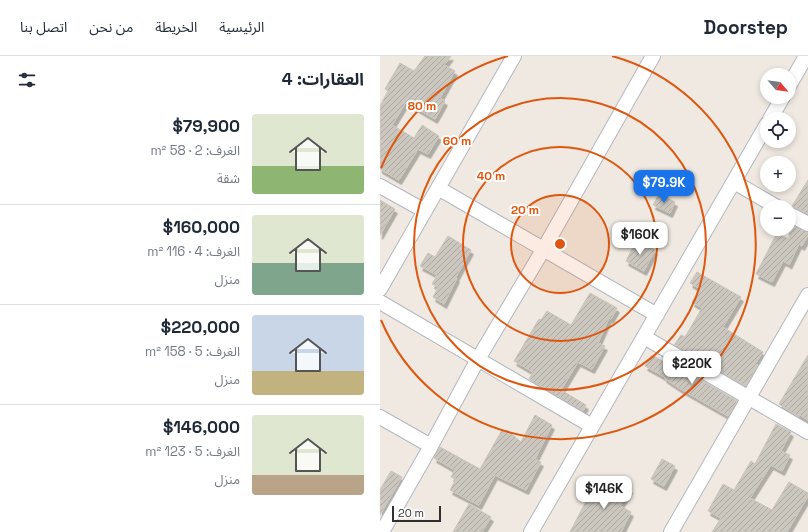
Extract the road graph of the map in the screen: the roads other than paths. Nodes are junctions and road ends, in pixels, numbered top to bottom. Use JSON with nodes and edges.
{"nodes":[{"id":1,"x":514,"y":56,"type":"edge"},
{"id":2,"x":654,"y":56,"type":"edge"},
{"id":3,"x":804,"y":59,"type":"edge"},
{"id":4,"x":796,"y":73,"type":"edge"},
{"id":5,"x":760,"y":136,"type":"edge"},
{"id":6,"x":734,"y":182,"type":"junction"},
{"id":7,"x":380,"y":186,"type":"edge"},
{"id":8,"x":438,"y":188,"type":"junction"},
{"id":9,"x":765,"y":200,"type":"edge"},
{"id":10,"x":425,"y":211,"type":"junction"},
{"id":11,"x":796,"y":218,"type":"edge"},
{"id":12,"x":808,"y":224,"type":"edge"},
{"id":13,"x":543,"y":250,"type":"junction"},
{"id":14,"x":380,"y":289,"type":"edge"},
{"id":15,"x":808,"y":294,"type":"edge"},
{"id":16,"x":380,"y":302,"type":"edge"},
{"id":17,"x":657,"y":315,"type":"junction"},
{"id":18,"x":644,"y":337,"type":"junction"},
{"id":19,"x":478,"y":359,"type":"junction"},
{"id":20,"x":749,"y":397,"type":"junction"},
{"id":21,"x":380,"y":417,"type":"edge"},
{"id":22,"x":592,"y":426,"type":"junction"},
{"id":23,"x":808,"y":432,"type":"edge"},
{"id":24,"x":431,"y":446,"type":"junction"},
{"id":25,"x":382,"y":532,"type":"edge"},
{"id":26,"x":531,"y":532,"type":"edge"},
{"id":27,"x":671,"y":532,"type":"edge"}],
"edges":[{"from":1,"to":8,"type":"street"},
{"from":2,"to":13,"type":"street"},
{"from":3,"to":4,"type":"street"},
{"from":5,"to":6,"type":"street"},
{"from":6,"to":9,"type":"street"},
{"from":6,"to":17,"type":"street"},
{"from":7,"to":10,"type":"street"},
{"from":8,"to":10,"type":"street"},
{"from":8,"to":13,"type":"street"},
{"from":10,"to":14,"type":"street"},
{"from":11,"to":12,"type":"street"},
{"from":13,"to":17,"type":"street"},
{"from":13,"to":19,"type":"street"},
{"from":15,"to":20,"type":"street"},
{"from":16,"to":19,"type":"street"},
{"from":17,"to":18,"type":"street"},
{"from":18,"to":20,"type":"street"},
{"from":18,"to":22,"type":"street"},
{"from":19,"to":22,"type":"street"},
{"from":19,"to":24,"type":"street"},
{"from":20,"to":23,"type":"street"},
{"from":20,"to":27,"type":"street"},
{"from":21,"to":24,"type":"street"},
{"from":22,"to":26,"type":"street"},
{"from":24,"to":25,"type":"street"}]}
